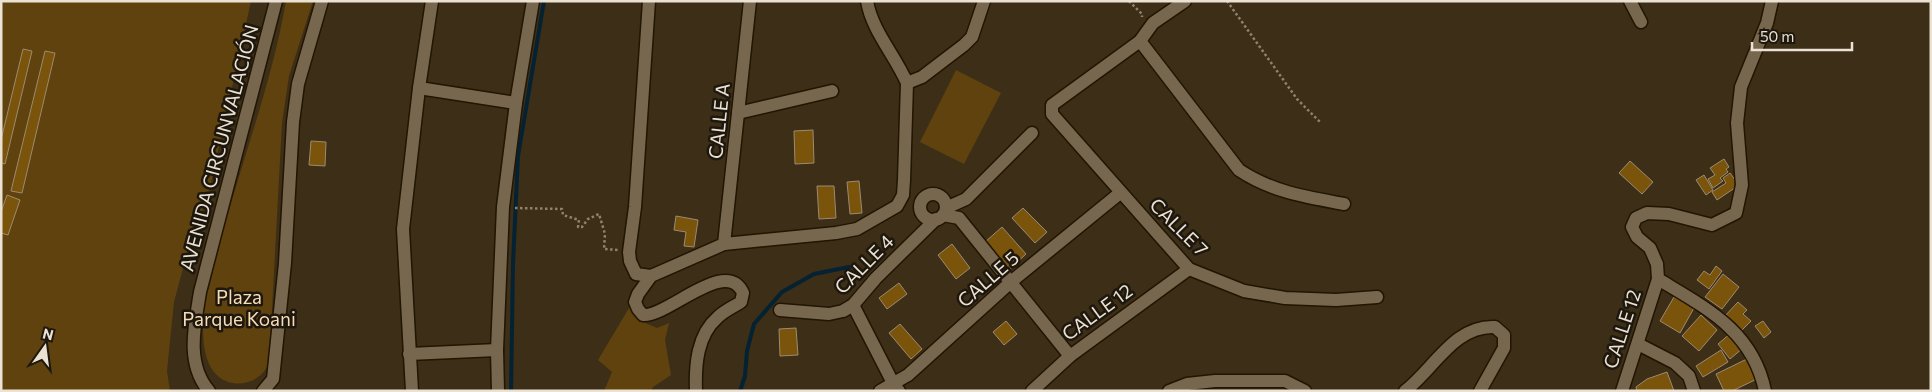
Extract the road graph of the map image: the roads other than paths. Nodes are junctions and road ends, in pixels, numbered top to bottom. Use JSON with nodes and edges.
{"nodes":[{"id":1,"x":276,"y":1,"type":"edge"},
{"id":2,"x":322,"y":1,"type":"edge"},
{"id":3,"x":432,"y":1,"type":"edge"},
{"id":4,"x":533,"y":1,"type":"edge"},
{"id":5,"x":648,"y":1,"type":"edge"},
{"id":6,"x":750,"y":1,"type":"edge"},
{"id":7,"x":867,"y":1,"type":"edge"},
{"id":8,"x":984,"y":1,"type":"edge"},
{"id":9,"x":1185,"y":1,"type":"edge"},
{"id":10,"x":1630,"y":1,"type":"edge"},
{"id":11,"x":1772,"y":1,"type":"edge"},
{"id":12,"x":1641,"y":22,"type":"dead end"},
{"id":13,"x":1140,"y":41,"type":"junction"},
{"id":14,"x":907,"y":83,"type":"junction"},
{"id":15,"x":419,"y":88,"type":"junction"},
{"id":16,"x":832,"y":91,"type":"dead end"},
{"id":17,"x":516,"y":102,"type":"junction"},
{"id":18,"x":738,"y":113,"type":"junction"},
{"id":19,"x":1032,"y":133,"type":"dead end"},
{"id":20,"x":1120,"y":193,"type":"junction"},
{"id":21,"x":903,"y":195,"type":"junction"},
{"id":22,"x":922,"y":201,"type":"junction"},
{"id":23,"x":1344,"y":204,"type":"dead end"},
{"id":24,"x":942,"y":214,"type":"junction"},
{"id":25,"x":724,"y":244,"type":"junction"},
{"id":26,"x":1189,"y":269,"type":"junction"},
{"id":27,"x":651,"y":276,"type":"junction"},
{"id":28,"x":1658,"y":279,"type":"junction"},
{"id":29,"x":1012,"y":282,"type":"junction"},
{"id":30,"x":1377,"y":297,"type":"dead end"},
{"id":31,"x":852,"y":305,"type":"junction"},
{"id":32,"x":780,"y":310,"type":"dead end"},
{"id":33,"x":1638,"y":344,"type":"junction"},
{"id":34,"x":498,"y":350,"type":"junction"},
{"id":35,"x":409,"y":354,"type":"junction"},
{"id":36,"x":1070,"y":356,"type":"junction"},
{"id":37,"x":273,"y":385,"type":"edge"},
{"id":38,"x":896,"y":387,"type":"edge"},
{"id":39,"x":209,"y":391,"type":"edge"},
{"id":40,"x":263,"y":391,"type":"edge"},
{"id":41,"x":412,"y":391,"type":"edge"},
{"id":42,"x":498,"y":391,"type":"edge"},
{"id":43,"x":696,"y":391,"type":"edge"},
{"id":44,"x":880,"y":391,"type":"edge"},
{"id":45,"x":1032,"y":391,"type":"edge"},
{"id":46,"x":1169,"y":391,"type":"edge"},
{"id":47,"x":1305,"y":391,"type":"edge"},
{"id":48,"x":1405,"y":391,"type":"edge"},
{"id":49,"x":1480,"y":391,"type":"edge"},
{"id":50,"x":1622,"y":391,"type":"edge"},
{"id":51,"x":1694,"y":391,"type":"edge"},
{"id":52,"x":1765,"y":391,"type":"edge"}],
"edges":[{"from":1,"to":39,"type":"street","name":"AVENIDA CIRCUNVALACIÓN"},
{"from":2,"to":37,"type":"street"},
{"from":3,"to":15,"type":"street"},
{"from":4,"to":17,"type":"street"},
{"from":5,"to":27,"type":"street"},
{"from":6,"to":18,"type":"street","name":"CALLE A"},
{"from":7,"to":14,"type":"street"},
{"from":8,"to":14,"type":"street"},
{"from":9,"to":13,"type":"street"},
{"from":10,"to":12,"type":"street"},
{"from":11,"to":28,"type":"street"},
{"from":13,"to":20,"type":"street","name":"CALLE 7"},
{"from":13,"to":23,"type":"street"},
{"from":14,"to":21,"type":"street"},
{"from":15,"to":17,"type":"street"},
{"from":15,"to":35,"type":"street"},
{"from":16,"to":18,"type":"street"},
{"from":17,"to":34,"type":"street"},
{"from":18,"to":25,"type":"street","name":"CALLE A"},
{"from":19,"to":24,"type":"street","name":"CALLE 4"},
{"from":20,"to":26,"type":"street","name":"CALLE 7"},
{"from":20,"to":29,"type":"street","name":"CALLE 5"},
{"from":21,"to":22,"type":"street"},
{"from":21,"to":25,"type":"street"},
{"from":22,"to":24,"type":"street"},
{"from":22,"to":24,"type":"street"},
{"from":24,"to":29,"type":"street"},
{"from":24,"to":31,"type":"street","name":"CALLE 4"},
{"from":25,"to":27,"type":"street"},
{"from":26,"to":30,"type":"street","name":"CALLE 7"},
{"from":26,"to":36,"type":"street","name":"CALLE 12"},
{"from":27,"to":43,"type":"street"},
{"from":28,"to":33,"type":"street","name":"CALLE 12"},
{"from":28,"to":52,"type":"street"},
{"from":29,"to":36,"type":"street"},
{"from":29,"to":38,"type":"street","name":"CALLE 5"},
{"from":31,"to":32,"type":"street","name":"CALLE 4"},
{"from":31,"to":38,"type":"street"},
{"from":33,"to":50,"type":"street","name":"CALLE 12"},
{"from":33,"to":51,"type":"street"},
{"from":34,"to":35,"type":"street"},
{"from":34,"to":42,"type":"street"},
{"from":35,"to":41,"type":"street"},
{"from":36,"to":45,"type":"street","name":"CALLE 12"},
{"from":37,"to":40,"type":"street"},
{"from":38,"to":44,"type":"street","name":"CALLE 5"},
{"from":46,"to":47,"type":"street"},
{"from":48,"to":49,"type":"street"}]}
